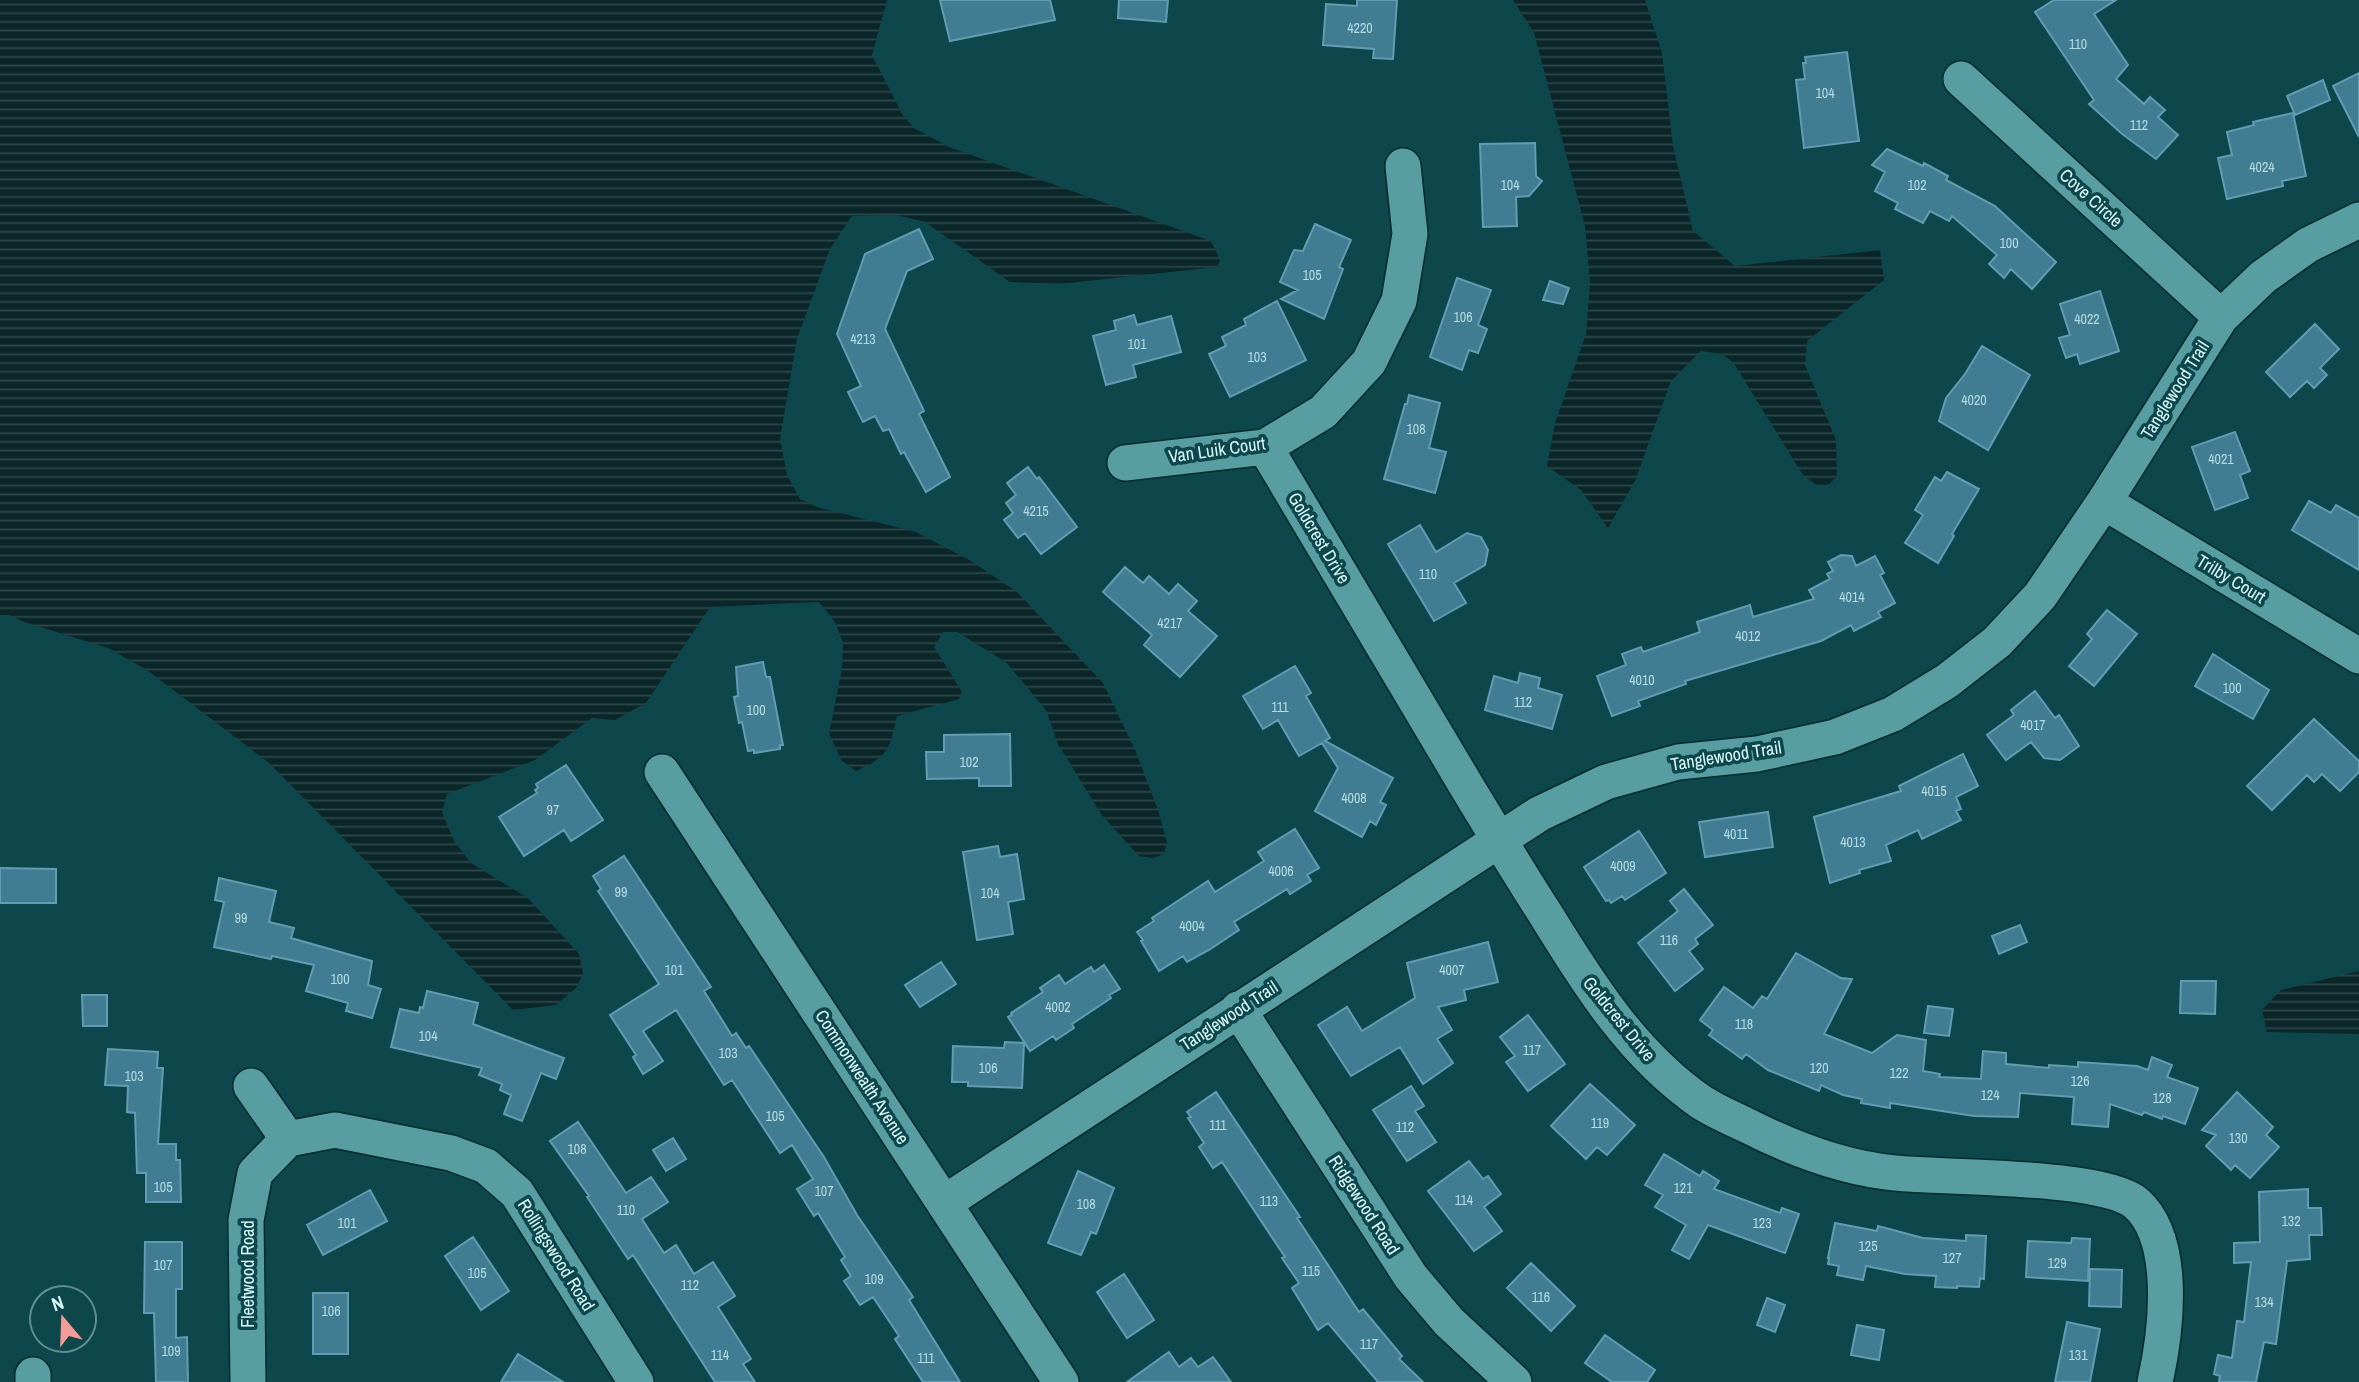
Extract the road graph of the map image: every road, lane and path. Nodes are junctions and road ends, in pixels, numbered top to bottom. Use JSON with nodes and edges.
{"nodes":[{"id":1,"x":1961,"y":79,"type":"dead end"},
{"id":2,"x":1403,"y":166,"type":"dead end"},
{"id":3,"x":2359,"y":220,"type":"edge"},
{"id":4,"x":2221,"y":317,"type":"junction"},
{"id":5,"x":1265,"y":447,"type":"junction"},
{"id":6,"x":1125,"y":463,"type":"dead end"},
{"id":7,"x":2104,"y":502,"type":"junction"},
{"id":8,"x":2359,"y":656,"type":"edge"},
{"id":9,"x":662,"y":772,"type":"dead end"},
{"id":10,"x":1499,"y":841,"type":"junction"},
{"id":11,"x":1238,"y":1009,"type":"junction"},
{"id":12,"x":251,"y":1086,"type":"dead end"},
{"id":13,"x":288,"y":1139,"type":"junction"},
{"id":14,"x":944,"y":1203,"type":"junction"},
{"id":15,"x":248,"y":1382,"type":"edge"},
{"id":16,"x":636,"y":1382,"type":"edge"},
{"id":17,"x":1061,"y":1382,"type":"edge"},
{"id":18,"x":1514,"y":1382,"type":"edge"},
{"id":19,"x":2155,"y":1382,"type":"edge"}],
"edges":[{"from":1,"to":4,"type":"street","name":"Cove Circle"},
{"from":2,"to":5,"type":"street","name":"Van Luik Court"},
{"from":3,"to":4,"type":"street","name":"Tanglewood Trail"},
{"from":4,"to":7,"type":"street","name":"Tanglewood Trail"},
{"from":5,"to":6,"type":"street","name":"Van Luik Court"},
{"from":5,"to":10,"type":"street","name":"Goldcrest Drive"},
{"from":7,"to":8,"type":"street","name":"Trilby Court"},
{"from":7,"to":10,"type":"street","name":"Tanglewood Trail"},
{"from":9,"to":14,"type":"street","name":"Commonwealth Avenue"},
{"from":10,"to":11,"type":"street","name":"Tanglewood Trail"},
{"from":10,"to":19,"type":"street","name":"Goldcrest Drive"},
{"from":11,"to":14,"type":"street","name":"Tanglewood Trail"},
{"from":11,"to":18,"type":"street","name":"Ridgewood Road"},
{"from":12,"to":13,"type":"street"},
{"from":13,"to":15,"type":"street","name":"Fleetwood Road"},
{"from":13,"to":16,"type":"street","name":"Rollingswood Road"},
{"from":14,"to":17,"type":"street","name":"Commonwealth Avenue"}]}
